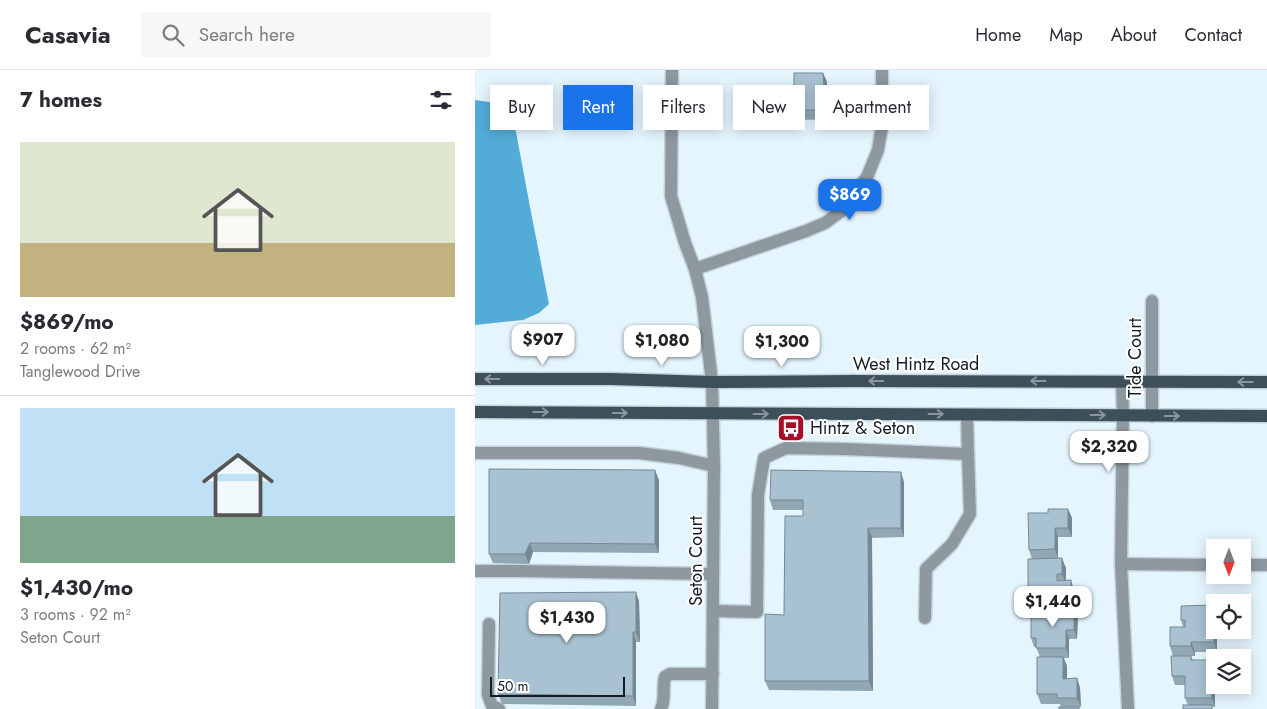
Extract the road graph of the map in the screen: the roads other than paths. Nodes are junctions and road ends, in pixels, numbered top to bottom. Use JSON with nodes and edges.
{"nodes":[{"id":1,"x":672,"y":70,"type":"edge"},
{"id":2,"x":882,"y":70,"type":"edge"},
{"id":3,"x":695,"y":269,"type":"junction"},
{"id":4,"x":1152,"y":301,"type":"dead end"},
{"id":5,"x":475,"y":380,"type":"edge"},
{"id":6,"x":712,"y":382,"type":"junction"},
{"id":7,"x":1122,"y":382,"type":"junction"},
{"id":8,"x":1152,"y":382,"type":"junction"},
{"id":9,"x":1267,"y":382,"type":"edge"},
{"id":10,"x":475,"y":412,"type":"edge"},
{"id":11,"x":712,"y":413,"type":"junction"},
{"id":12,"x":967,"y":414,"type":"junction"},
{"id":13,"x":1123,"y":415,"type":"junction"},
{"id":14,"x":1152,"y":416,"type":"junction"},
{"id":15,"x":1267,"y":416,"type":"edge"},
{"id":16,"x":475,"y":453,"type":"edge"},
{"id":17,"x":968,"y":454,"type":"junction"},
{"id":18,"x":714,"y":466,"type":"junction"},
{"id":19,"x":1121,"y":564,"type":"junction"},
{"id":20,"x":1206,"y":565,"type":"edge"},
{"id":21,"x":1251,"y":565,"type":"edge"},
{"id":22,"x":1267,"y":565,"type":"edge"},
{"id":23,"x":475,"y":571,"type":"edge"},
{"id":24,"x":713,"y":574,"type":"junction"},
{"id":25,"x":713,"y":612,"type":"junction"},
{"id":26,"x":925,"y":618,"type":"dead end"},
{"id":27,"x":489,"y":624,"type":"dead end"},
{"id":28,"x":713,"y":674,"type":"junction"},
{"id":29,"x":499,"y":709,"type":"edge"},
{"id":30,"x":661,"y":709,"type":"edge"},
{"id":31,"x":712,"y":709,"type":"edge"},
{"id":32,"x":1128,"y":709,"type":"edge"}],
"edges":[{"from":1,"to":3,"type":"street","name":"Seton Court"},
{"from":2,"to":3,"type":"street"},
{"from":3,"to":6,"type":"street","name":"Seton Court"},
{"from":4,"to":8,"type":"street","name":"Tide Court"},
{"from":6,"to":5,"type":"main road","name":"West Hintz Road","one_way":true},
{"from":7,"to":6,"type":"main road","name":"West Hintz Road","one_way":true},
{"from":6,"to":11,"type":"street","name":"Seton Court"},
{"from":7,"to":8,"type":"main road","name":"West Hintz Road"},
{"from":7,"to":13,"type":"street"},
{"from":9,"to":8,"type":"main road","name":"West Hintz Road","one_way":true},
{"from":8,"to":14,"type":"street","name":"Tide Court"},
{"from":10,"to":11,"type":"main road","one_way":true},
{"from":11,"to":12,"type":"main road","one_way":true},
{"from":11,"to":18,"type":"street","name":"Seton Court"},
{"from":12,"to":13,"type":"main road","one_way":true},
{"from":12,"to":17,"type":"street"},
{"from":13,"to":14,"type":"main road"},
{"from":13,"to":19,"type":"street"},
{"from":14,"to":15,"type":"main road","one_way":true},
{"from":16,"to":18,"type":"street"},
{"from":17,"to":25,"type":"street"},
{"from":17,"to":26,"type":"street"},
{"from":18,"to":24,"type":"street","name":"Seton Court"},
{"from":19,"to":20,"type":"street"},
{"from":19,"to":32,"type":"street"},
{"from":21,"to":22,"type":"street"},
{"from":23,"to":24,"type":"street"},
{"from":24,"to":25,"type":"street","name":"Seton Court"},
{"from":25,"to":28,"type":"street","name":"Seton Court"},
{"from":27,"to":29,"type":"street"},
{"from":28,"to":30,"type":"street"},
{"from":28,"to":31,"type":"street","name":"Seton Court"}]}
